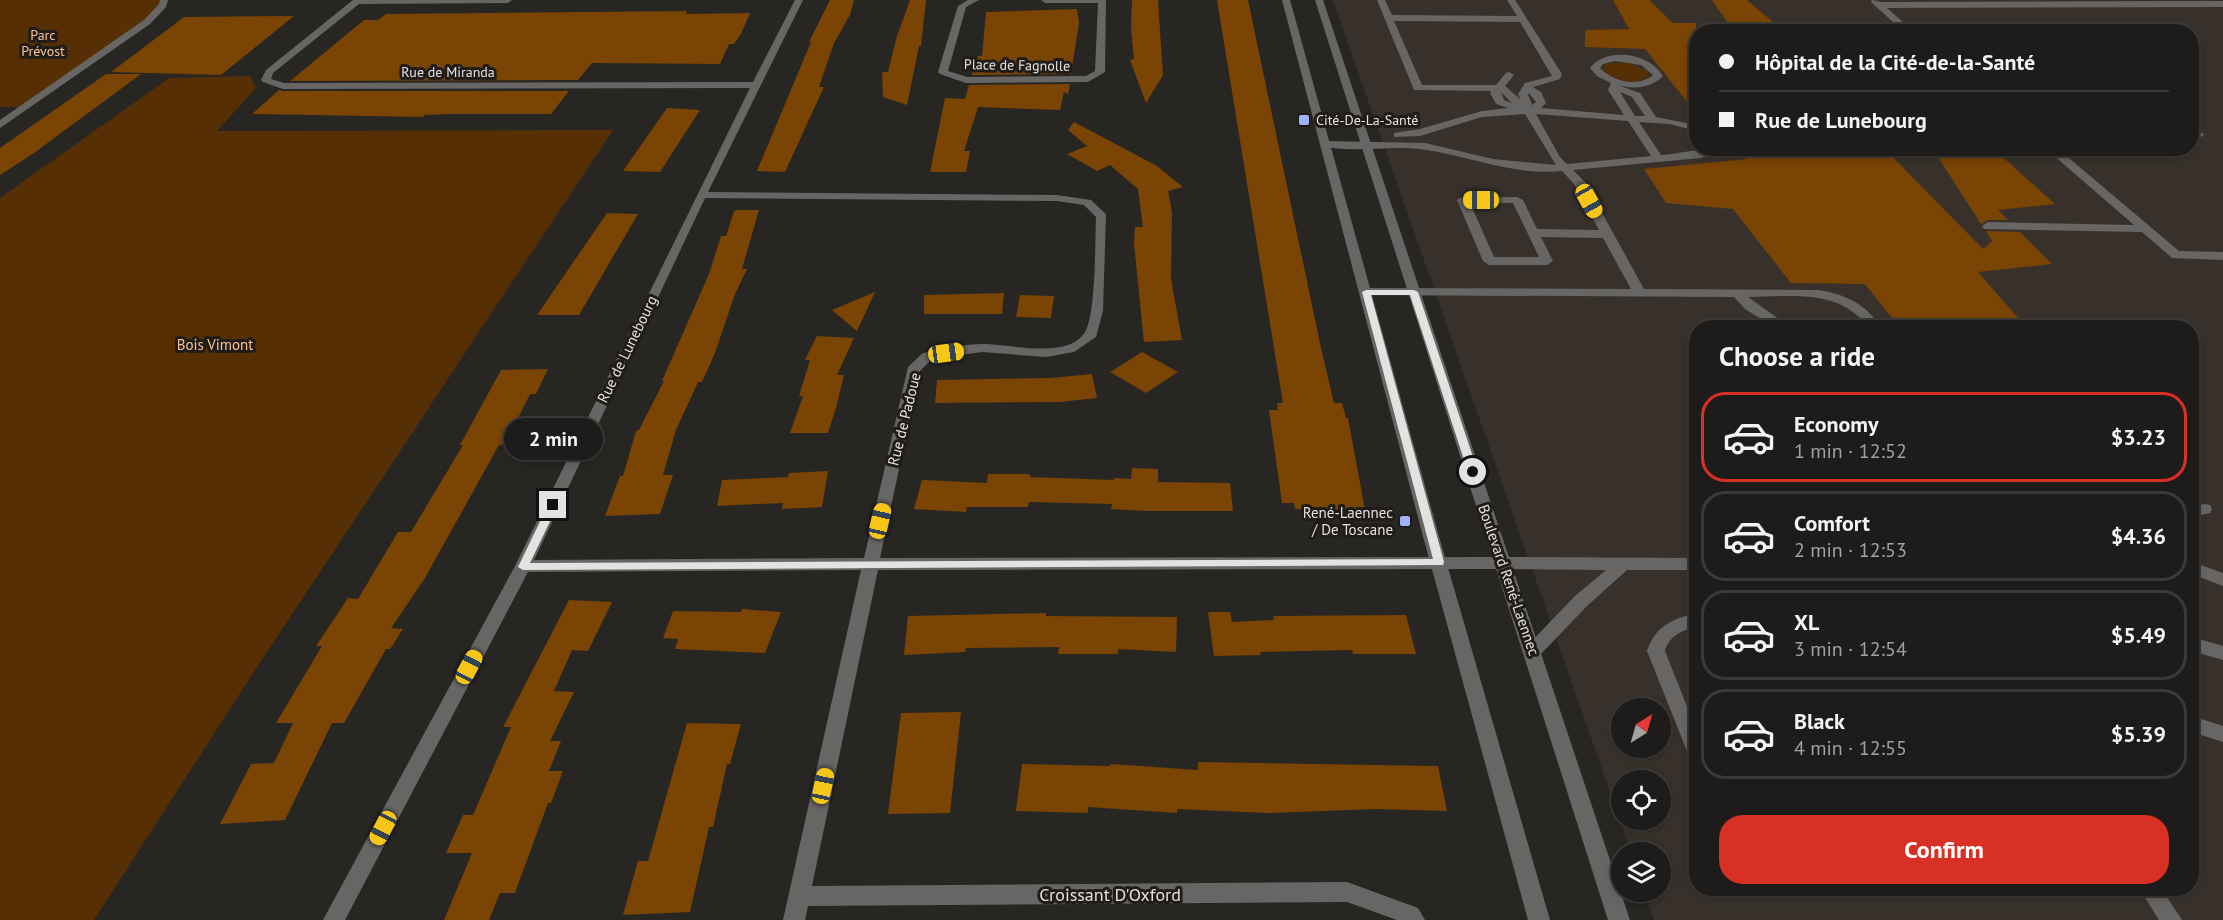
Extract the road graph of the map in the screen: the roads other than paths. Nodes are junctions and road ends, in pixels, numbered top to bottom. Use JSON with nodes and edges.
{"nodes":[{"id":1,"x":164,"y":0,"type":"edge"},
{"id":2,"x":357,"y":0,"type":"edge"},
{"id":3,"x":508,"y":0,"type":"edge"},
{"id":4,"x":799,"y":0,"type":"edge"},
{"id":5,"x":975,"y":0,"type":"edge"},
{"id":6,"x":1045,"y":0,"type":"edge"},
{"id":7,"x":1102,"y":0,"type":"edge"},
{"id":8,"x":1286,"y":0,"type":"edge"},
{"id":9,"x":1319,"y":0,"type":"edge"},
{"id":10,"x":1381,"y":0,"type":"edge"},
{"id":11,"x":1511,"y":0,"type":"edge"},
{"id":12,"x":1930,"y":2,"type":"edge"},
{"id":13,"x":2140,"y":2,"type":"edge"},
{"id":14,"x":2223,"y":4,"type":"edge"},
{"id":15,"x":1878,"y":5,"type":"edge"},
{"id":16,"x":1389,"y":18,"type":"junction"},
{"id":17,"x":1522,"y":19,"type":"junction"},
{"id":18,"x":1901,"y":24,"type":"edge"},
{"id":19,"x":1509,"y":75,"type":"dead end"},
{"id":20,"x":755,"y":85,"type":"junction"},
{"id":21,"x":1615,"y":85,"type":"junction"},
{"id":22,"x":1501,"y":88,"type":"junction"},
{"id":23,"x":1529,"y":111,"type":"junction"},
{"id":24,"x":1631,"y":118,"type":"junction"},
{"id":25,"x":1653,"y":120,"type":"junction"},
{"id":26,"x":0,"y":125,"type":"edge"},
{"id":27,"x":1689,"y":126,"type":"edge"},
{"id":28,"x":1324,"y":139,"type":"junction"},
{"id":29,"x":1364,"y":139,"type":"junction"},
{"id":30,"x":1689,"y":156,"type":"edge"},
{"id":31,"x":2059,"y":156,"type":"edge"},
{"id":32,"x":1658,"y":159,"type":"junction"},
{"id":33,"x":1565,"y":168,"type":"junction"},
{"id":34,"x":701,"y":195,"type":"junction"},
{"id":35,"x":1988,"y":226,"type":"dead end"},
{"id":36,"x":1531,"y":229,"type":"junction"},
{"id":37,"x":1604,"y":229,"type":"junction"},
{"id":38,"x":2146,"y":229,"type":"junction"},
{"id":39,"x":2223,"y":256,"type":"edge"},
{"id":40,"x":1366,"y":292,"type":"junction"},
{"id":41,"x":1414,"y":292,"type":"junction"},
{"id":42,"x":1639,"y":292,"type":"junction"},
{"id":43,"x":1738,"y":292,"type":"junction"},
{"id":44,"x":1772,"y":320,"type":"edge"},
{"id":45,"x":1866,"y":320,"type":"edge"},
{"id":46,"x":1439,"y":562,"type":"junction"},
{"id":47,"x":871,"y":564,"type":"junction"},
{"id":48,"x":1503,"y":564,"type":"junction"},
{"id":49,"x":1623,"y":564,"type":"junction"},
{"id":50,"x":1689,"y":564,"type":"edge"},
{"id":51,"x":523,"y":567,"type":"junction"},
{"id":52,"x":2199,"y":571,"type":"edge"},
{"id":53,"x":2223,"y":580,"type":"edge"},
{"id":54,"x":1689,"y":622,"type":"edge"},
{"id":55,"x":2199,"y":646,"type":"edge"},
{"id":56,"x":1533,"y":651,"type":"junction"},
{"id":57,"x":2223,"y":653,"type":"edge"},
{"id":58,"x":2199,"y":726,"type":"edge"},
{"id":59,"x":1689,"y":734,"type":"edge"},
{"id":60,"x":2223,"y":734,"type":"edge"},
{"id":61,"x":800,"y":896,"type":"junction"},
{"id":62,"x":2154,"y":896,"type":"edge"},
{"id":63,"x":334,"y":920,"type":"edge"},
{"id":64,"x":794,"y":920,"type":"edge"},
{"id":65,"x":1414,"y":920,"type":"edge"},
{"id":66,"x":1539,"y":920,"type":"edge"},
{"id":67,"x":1619,"y":920,"type":"edge"},
{"id":68,"x":2171,"y":920,"type":"edge"}],
"edges":[{"from":1,"to":26,"type":"street"},
{"from":2,"to":3,"type":"street"},
{"from":2,"to":20,"type":"street","name":"Rue de Miranda"},
{"from":4,"to":20,"type":"street","name":"Rue de Lunebourg"},
{"from":5,"to":7,"type":"street","name":"Place de Fagnolle"},
{"from":6,"to":7,"type":"street","name":"Place de Fagnolle"},
{"from":8,"to":28,"type":"street"},
{"from":9,"to":29,"type":"street","name":"Boulevard René-Laennec"},
{"from":10,"to":16,"type":"street"},
{"from":11,"to":17,"type":"street"},
{"from":12,"to":13,"type":"street"},
{"from":12,"to":15,"type":"street"},
{"from":13,"to":14,"type":"street"},
{"from":15,"to":18,"type":"street"},
{"from":16,"to":17,"type":"street"},
{"from":16,"to":22,"type":"street"},
{"from":17,"to":23,"type":"street"},
{"from":19,"to":22,"type":"street"},
{"from":20,"to":34,"type":"street","name":"Rue de Lunebourg"},
{"from":21,"to":21,"type":"street"},
{"from":21,"to":24,"type":"street"},
{"from":21,"to":25,"type":"street"},
{"from":22,"to":23,"type":"street"},
{"from":23,"to":24,"type":"street"},
{"from":23,"to":29,"type":"street"},
{"from":23,"to":33,"type":"street"},
{"from":24,"to":25,"type":"street"},
{"from":24,"to":32,"type":"street"},
{"from":25,"to":27,"type":"street"},
{"from":28,"to":29,"type":"street"},
{"from":28,"to":40,"type":"street"},
{"from":29,"to":33,"type":"street"},
{"from":29,"to":41,"type":"street","name":"Boulevard René-Laennec"},
{"from":30,"to":32,"type":"street"},
{"from":31,"to":38,"type":"street"},
{"from":32,"to":33,"type":"street"},
{"from":33,"to":37,"type":"street"},
{"from":34,"to":47,"type":"street","name":"Rue de Padoue"},
{"from":34,"to":51,"type":"street","name":"Rue de Lunebourg"},
{"from":35,"to":38,"type":"street"},
{"from":36,"to":36,"type":"street"},
{"from":36,"to":37,"type":"street"},
{"from":37,"to":42,"type":"street"},
{"from":38,"to":39,"type":"street"},
{"from":40,"to":41,"type":"street"},
{"from":40,"to":46,"type":"street"},
{"from":41,"to":42,"type":"street"},
{"from":41,"to":48,"type":"street","name":"Boulevard René-Laennec"},
{"from":42,"to":43,"type":"street"},
{"from":43,"to":44,"type":"street"},
{"from":43,"to":45,"type":"street"},
{"from":46,"to":47,"type":"street"},
{"from":46,"to":48,"type":"street"},
{"from":46,"to":66,"type":"street"},
{"from":47,"to":51,"type":"street"},
{"from":47,"to":61,"type":"street","name":"Rue de Padoue"},
{"from":48,"to":49,"type":"street"},
{"from":48,"to":56,"type":"street","name":"Boulevard René-Laennec"},
{"from":49,"to":50,"type":"street"},
{"from":49,"to":56,"type":"street"},
{"from":51,"to":63,"type":"street","name":"Rue de Lunebourg"},
{"from":52,"to":53,"type":"street"},
{"from":54,"to":59,"type":"street"},
{"from":55,"to":57,"type":"street"},
{"from":56,"to":67,"type":"street","name":"Boulevard René-Laennec"},
{"from":58,"to":60,"type":"street"},
{"from":61,"to":64,"type":"street","name":"Rue de Padoue"},
{"from":61,"to":65,"type":"street","name":"Croissant D'Oxford"},
{"from":62,"to":68,"type":"street"}]}
